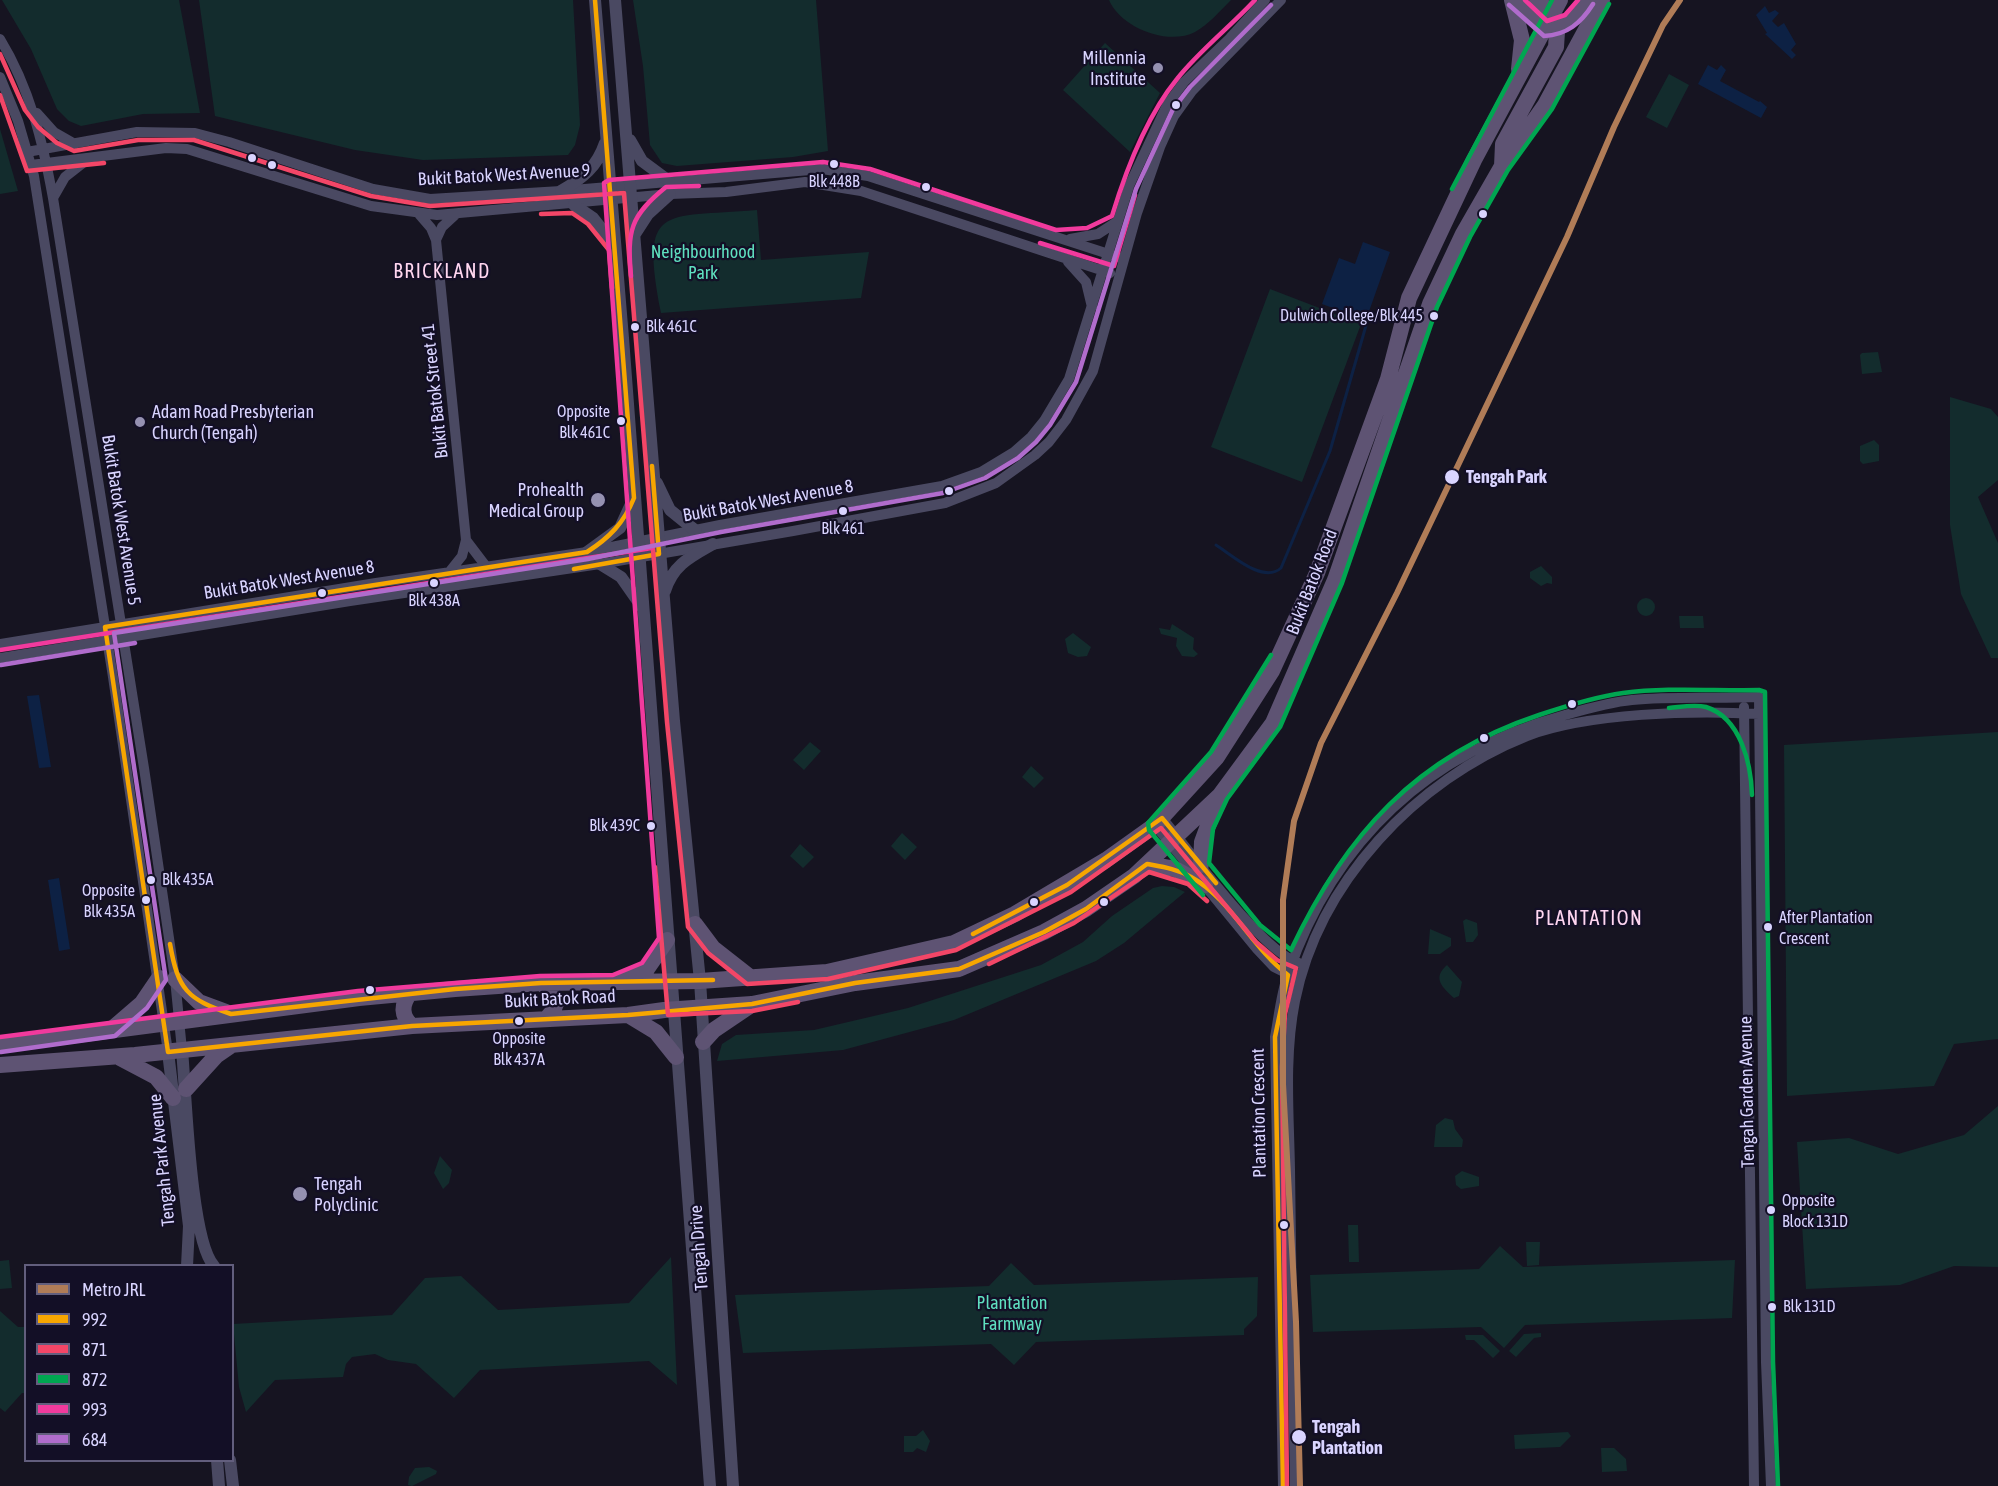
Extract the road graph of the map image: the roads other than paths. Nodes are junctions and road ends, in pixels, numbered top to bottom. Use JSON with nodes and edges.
{"nodes":[{"id":1,"x":595,"y":0,"type":"edge"},
{"id":2,"x":615,"y":0,"type":"edge"},
{"id":3,"x":1265,"y":0,"type":"edge"},
{"id":4,"x":1281,"y":0,"type":"edge"},
{"id":5,"x":1513,"y":0,"type":"edge"},
{"id":6,"x":1537,"y":0,"type":"edge"},
{"id":7,"x":1587,"y":0,"type":"edge"},
{"id":8,"x":1602,"y":0,"type":"edge"},
{"id":9,"x":1553,"y":18,"type":"edge"},
{"id":10,"x":0,"y":39,"type":"edge"},
{"id":11,"x":0,"y":77,"type":"edge"},
{"id":12,"x":1517,"y":79,"type":"junction"},
{"id":13,"x":32,"y":106,"type":"junction"},
{"id":14,"x":627,"y":134,"type":"junction"},
{"id":15,"x":606,"y":139,"type":"junction"},
{"id":16,"x":76,"y":144,"type":"junction"},
{"id":17,"x":43,"y":149,"type":"junction"},
{"id":18,"x":27,"y":152,"type":"junction"},
{"id":19,"x":91,"y":158,"type":"junction"},
{"id":20,"x":47,"y":163,"type":"junction"},
{"id":21,"x":31,"y":165,"type":"junction"},
{"id":22,"x":1502,"y":166,"type":"junction"},
{"id":23,"x":631,"y":185,"type":"junction"},
{"id":24,"x":610,"y":187,"type":"junction"},
{"id":25,"x":670,"y":188,"type":"junction"},
{"id":26,"x":561,"y":191,"type":"junction"},
{"id":27,"x":53,"y":198,"type":"junction"},
{"id":28,"x":631,"y":198,"type":"junction"},
{"id":29,"x":611,"y":200,"type":"junction"},
{"id":30,"x":574,"y":205,"type":"junction"},
{"id":31,"x":418,"y":213,"type":"junction"},
{"id":32,"x":455,"y":214,"type":"junction"},
{"id":33,"x":1118,"y":220,"type":"junction"},
{"id":34,"x":634,"y":234,"type":"junction"},
{"id":35,"x":1055,"y":237,"type":"junction"},
{"id":36,"x":436,"y":240,"type":"junction"},
{"id":37,"x":616,"y":247,"type":"junction"},
{"id":38,"x":1108,"y":254,"type":"junction"},
{"id":39,"x":1060,"y":257,"type":"junction"},
{"id":40,"x":1124,"y":259,"type":"junction"},
{"id":41,"x":1104,"y":271,"type":"junction"},
{"id":42,"x":1119,"y":275,"type":"junction"},
{"id":43,"x":1092,"y":309,"type":"junction"},
{"id":44,"x":652,"y":471,"type":"junction"},
{"id":45,"x":634,"y":498,"type":"junction"},
{"id":46,"x":696,"y":531,"type":"junction"},
{"id":47,"x":658,"y":538,"type":"junction"},
{"id":48,"x":466,"y":540,"type":"junction"},
{"id":49,"x":637,"y":542,"type":"junction"},
{"id":50,"x":713,"y":544,"type":"junction"},
{"id":51,"x":586,"y":552,"type":"junction"},
{"id":52,"x":660,"y":554,"type":"junction"},
{"id":53,"x":639,"y":558,"type":"junction"},
{"id":54,"x":600,"y":564,"type":"junction"},
{"id":55,"x":485,"y":566,"type":"junction"},
{"id":56,"x":450,"y":571,"type":"junction"},
{"id":57,"x":664,"y":597,"type":"junction"},
{"id":58,"x":643,"y":608,"type":"junction"},
{"id":59,"x":122,"y":624,"type":"junction"},
{"id":60,"x":105,"y":627,"type":"junction"},
{"id":61,"x":124,"y":637,"type":"junction"},
{"id":62,"x":107,"y":639,"type":"junction"},
{"id":63,"x":0,"y":644,"type":"edge"},
{"id":64,"x":0,"y":658,"type":"edge"},
{"id":65,"x":1745,"y":697,"type":"junction"},
{"id":66,"x":1759,"y":697,"type":"joint"},
{"id":67,"x":1744,"y":713,"type":"junction"},
{"id":68,"x":1759,"y":714,"type":"junction"},
{"id":69,"x":1220,"y":795,"type":"junction"},
{"id":70,"x":1158,"y":821,"type":"junction"},
{"id":71,"x":1174,"y":840,"type":"junction"},
{"id":72,"x":1147,"y":864,"type":"junction"},
{"id":73,"x":1201,"y":865,"type":"junction"},
{"id":74,"x":1205,"y":885,"type":"junction"},
{"id":75,"x":695,"y":924,"type":"junction"},
{"id":76,"x":667,"y":940,"type":"junction"},
{"id":77,"x":1294,"y":961,"type":"junction"},
{"id":78,"x":1306,"y":964,"type":"junction"},
{"id":79,"x":1288,"y":975,"type":"junction"},
{"id":80,"x":750,"y":977,"type":"junction"},
{"id":81,"x":167,"y":978,"type":"junction"},
{"id":82,"x":1300,"y":979,"type":"junction"},
{"id":83,"x":670,"y":981,"type":"junction"},
{"id":84,"x":700,"y":981,"type":"junction"},
{"id":85,"x":615,"y":982,"type":"junction"},
{"id":86,"x":541,"y":983,"type":"junction"},
{"id":87,"x":410,"y":993,"type":"junction"},
{"id":88,"x":752,"y":1004,"type":"junction"},
{"id":89,"x":702,"y":1007,"type":"junction"},
{"id":90,"x":673,"y":1009,"type":"junction"},
{"id":91,"x":231,"y":1014,"type":"junction"},
{"id":92,"x":628,"y":1015,"type":"junction"},
{"id":93,"x":546,"y":1019,"type":"junction"},
{"id":94,"x":172,"y":1021,"type":"junction"},
{"id":95,"x":412,"y":1026,"type":"junction"},
{"id":96,"x":112,"y":1029,"type":"junction"},
{"id":97,"x":703,"y":1042,"type":"junction"},
{"id":98,"x":0,"y":1045,"type":"edge"},
{"id":99,"x":233,"y":1045,"type":"junction"},
{"id":100,"x":175,"y":1051,"type":"junction"},
{"id":101,"x":116,"y":1056,"type":"junction"},
{"id":102,"x":676,"y":1057,"type":"junction"},
{"id":103,"x":0,"y":1065,"type":"edge"},
{"id":104,"x":180,"y":1094,"type":"junction"},
{"id":105,"x":1288,"y":1119,"type":"junction"},
{"id":106,"x":1275,"y":1120,"type":"junction"},
{"id":107,"x":212,"y":1263,"type":"edge"},
{"id":108,"x":187,"y":1264,"type":"edge"},
{"id":109,"x":189,"y":1264,"type":"edge"},
{"id":110,"x":1753,"y":1279,"type":"junction"},
{"id":111,"x":1765,"y":1279,"type":"junction"},
{"id":112,"x":217,"y":1462,"type":"edge"},
{"id":113,"x":230,"y":1462,"type":"edge"},
{"id":114,"x":219,"y":1486,"type":"edge"},
{"id":115,"x":233,"y":1486,"type":"edge"},
{"id":116,"x":710,"y":1486,"type":"edge"},
{"id":117,"x":733,"y":1486,"type":"edge"},
{"id":118,"x":1283,"y":1486,"type":"edge"},
{"id":119,"x":1295,"y":1486,"type":"edge"},
{"id":120,"x":1754,"y":1486,"type":"edge"},
{"id":121,"x":1771,"y":1486,"type":"edge"}],
"edges":[{"from":1,"to":15,"type":"street","name":"Tengah Drive"},
{"from":2,"to":14,"type":"street","name":"Tengah Drive"},
{"from":3,"to":33,"type":"street","name":"Bukit Batok West Avenue 8"},
{"from":4,"to":40,"type":"street","name":"Bukit Batok West Avenue 8"},
{"from":5,"to":9,"type":"main road"},
{"from":5,"to":12,"type":"main road"},
{"from":6,"to":9,"type":"main road"},
{"from":7,"to":9,"type":"main road"},
{"from":8,"to":22,"type":"main road","name":"Bukit Batok Road"},
{"from":9,"to":12,"type":"main road","name":"Bukit Batok Road"},
{"from":9,"to":22,"type":"main road"},
{"from":10,"to":13,"type":"street","name":"Bukit Batok West Avenue 5"},
{"from":11,"to":18,"type":"street","name":"Bukit Batok West Avenue 5"},
{"from":12,"to":70,"type":"main road","name":"Bukit Batok Road"},
{"from":13,"to":16,"type":"street"},
{"from":13,"to":17,"type":"street","name":"Bukit Batok West Avenue 5"},
{"from":14,"to":23,"type":"street","name":"Tengah Drive"},
{"from":14,"to":25,"type":"street"},
{"from":15,"to":24,"type":"street","name":"Tengah Drive"},
{"from":15,"to":26,"type":"street"},
{"from":16,"to":17,"type":"street","name":"Bukit Batok West Avenue 9"},
{"from":16,"to":26,"type":"street","name":"Bukit Batok West Avenue 9"},
{"from":17,"to":18,"type":"street","name":"Bukit Batok West Avenue 9"},
{"from":17,"to":20,"type":"street","name":"Bukit Batok West Avenue 5"},
{"from":18,"to":21,"type":"street","name":"Bukit Batok West Avenue 5"},
{"from":19,"to":20,"type":"street","name":"Bukit Batok West Avenue 9"},
{"from":19,"to":27,"type":"street"},
{"from":19,"to":31,"type":"street","name":"Bukit Batok West Avenue 9"},
{"from":20,"to":21,"type":"street","name":"Bukit Batok West Avenue 9"},
{"from":20,"to":27,"type":"street","name":"Bukit Batok West Avenue 5"},
{"from":21,"to":60,"type":"street","name":"Bukit Batok West Avenue 5"},
{"from":22,"to":69,"type":"main road","name":"Bukit Batok Road"},
{"from":23,"to":24,"type":"street","name":"Bukit Batok West Avenue 9"},
{"from":23,"to":25,"type":"street","name":"Bukit Batok West Avenue 9"},
{"from":23,"to":28,"type":"street","name":"Tengah Drive"},
{"from":24,"to":26,"type":"street","name":"Bukit Batok West Avenue 9"},
{"from":24,"to":29,"type":"street","name":"Tengah Drive"},
{"from":25,"to":28,"type":"street","name":"Bukit Batok West Avenue 9"},
{"from":25,"to":34,"type":"street"},
{"from":25,"to":35,"type":"street","name":"Bukit Batok West Avenue 9"},
{"from":25,"to":39,"type":"street","name":"Bukit Batok West Avenue 9"},
{"from":27,"to":59,"type":"street","name":"Bukit Batok West Avenue 5"},
{"from":28,"to":29,"type":"street","name":"Bukit Batok West Avenue 9"},
{"from":28,"to":34,"type":"street","name":"Tengah Drive"},
{"from":29,"to":30,"type":"street","name":"Bukit Batok West Avenue 9"},
{"from":29,"to":37,"type":"street","name":"Tengah Drive"},
{"from":30,"to":32,"type":"street","name":"Bukit Batok West Avenue 9"},
{"from":30,"to":37,"type":"street"},
{"from":31,"to":32,"type":"street","name":"Bukit Batok West Avenue 9"},
{"from":31,"to":36,"type":"street","name":"Bukit Batok Street 41"},
{"from":32,"to":36,"type":"street"},
{"from":33,"to":35,"type":"street"},
{"from":33,"to":38,"type":"street","name":"Bukit Batok West Avenue 8"},
{"from":34,"to":44,"type":"street","name":"Tengah Drive"},
{"from":35,"to":38,"type":"street","name":"Bukit Batok West Avenue 9"},
{"from":36,"to":48,"type":"street","name":"Bukit Batok Street 41"},
{"from":37,"to":45,"type":"street","name":"Tengah Drive"},
{"from":38,"to":40,"type":"street","name":"Bukit Batok West Avenue 9"},
{"from":38,"to":41,"type":"street","name":"Bukit Batok West Avenue 8"},
{"from":39,"to":41,"type":"street","name":"Bukit Batok West Avenue 9"},
{"from":39,"to":43,"type":"street"},
{"from":40,"to":42,"type":"street","name":"Bukit Batok West Avenue 8"},
{"from":41,"to":42,"type":"street","name":"Bukit Batok West Avenue 9"},
{"from":41,"to":43,"type":"street","name":"Bukit Batok West Avenue 8"},
{"from":42,"to":50,"type":"street","name":"Bukit Batok West Avenue 8"},
{"from":43,"to":46,"type":"street","name":"Bukit Batok West Avenue 8"},
{"from":44,"to":46,"type":"street"},
{"from":44,"to":47,"type":"street","name":"Tengah Drive"},
{"from":45,"to":49,"type":"street","name":"Tengah Drive"},
{"from":45,"to":51,"type":"street"},
{"from":46,"to":47,"type":"street","name":"Bukit Batok West Avenue 8"},
{"from":47,"to":49,"type":"street","name":"Bukit Batok West Avenue 8"},
{"from":47,"to":52,"type":"street","name":"Tengah Drive"},
{"from":48,"to":55,"type":"street"},
{"from":48,"to":56,"type":"street"},
{"from":49,"to":51,"type":"street","name":"Bukit Batok West Avenue 8"},
{"from":49,"to":53,"type":"street","name":"Tengah Drive"},
{"from":50,"to":52,"type":"street","name":"Bukit Batok West Avenue 8"},
{"from":50,"to":57,"type":"street"},
{"from":51,"to":55,"type":"street","name":"Bukit Batok West Avenue 8"},
{"from":52,"to":53,"type":"street","name":"Bukit Batok West Avenue 8"},
{"from":52,"to":57,"type":"street","name":"Tengah Drive"},
{"from":53,"to":54,"type":"street","name":"Bukit Batok West Avenue 8"},
{"from":53,"to":58,"type":"street","name":"Tengah Drive"},
{"from":54,"to":58,"type":"street"},
{"from":54,"to":61,"type":"street","name":"Bukit Batok West Avenue 8"},
{"from":55,"to":56,"type":"street","name":"Bukit Batok West Avenue 8"},
{"from":56,"to":59,"type":"street","name":"Bukit Batok West Avenue 8"},
{"from":57,"to":75,"type":"street","name":"Tengah Drive"},
{"from":58,"to":76,"type":"street","name":"Tengah Drive"},
{"from":59,"to":60,"type":"street","name":"Bukit Batok West Avenue 8"},
{"from":59,"to":61,"type":"street","name":"Bukit Batok West Avenue 5"},
{"from":60,"to":62,"type":"street","name":"Bukit Batok West Avenue 5"},
{"from":60,"to":63,"type":"street","name":"Bukit Batok West Avenue 8"},
{"from":61,"to":62,"type":"street","name":"Bukit Batok West Avenue 8"},
{"from":61,"to":81,"type":"street","name":"Bukit Batok West Avenue 5"},
{"from":62,"to":64,"type":"street","name":"Bukit Batok West Avenue 8"},
{"from":62,"to":81,"type":"street","name":"Bukit Batok West Avenue 5"},
{"from":65,"to":66,"type":"street","name":"Plantation Crescent"},
{"from":65,"to":67,"type":"street","name":"Tengah Garden Avenue"},
{"from":65,"to":77,"type":"street","name":"Plantation Crescent"},
{"from":66,"to":68,"type":"street","name":"Tengah Garden Avenue"},
{"from":67,"to":68,"type":"street","name":"Plantation Crescent"},
{"from":67,"to":78,"type":"street","name":"Plantation Crescent"},
{"from":67,"to":110,"type":"street","name":"Tengah Garden Avenue"},
{"from":68,"to":111,"type":"street","name":"Tengah Garden Avenue"},
{"from":69,"to":71,"type":"main road","name":"Bukit Batok Road"},
{"from":69,"to":73,"type":"main road"},
{"from":70,"to":71,"type":"street"},
{"from":70,"to":80,"type":"main road","name":"Bukit Batok Road"},
{"from":71,"to":72,"type":"main road","name":"Bukit Batok Road"},
{"from":71,"to":73,"type":"street"},
{"from":71,"to":74,"type":"street"},
{"from":72,"to":74,"type":"main road"},
{"from":72,"to":88,"type":"main road","name":"Bukit Batok Road"},
{"from":73,"to":77,"type":"street"},
{"from":74,"to":79,"type":"street"},
{"from":75,"to":80,"type":"main road"},
{"from":75,"to":84,"type":"street","name":"Tengah Drive"},
{"from":76,"to":83,"type":"street","name":"Tengah Drive"},
{"from":76,"to":85,"type":"main road"},
{"from":77,"to":78,"type":"street"},
{"from":77,"to":79,"type":"street","name":"Plantation Crescent"},
{"from":78,"to":82,"type":"street","name":"Plantation Crescent"},
{"from":79,"to":82,"type":"street"},
{"from":79,"to":106,"type":"street","name":"Plantation Crescent"},
{"from":80,"to":84,"type":"main road","name":"Bukit Batok Road"},
{"from":81,"to":91,"type":"main road"},
{"from":81,"to":94,"type":"street","name":"Bukit Batok West Avenue 5"},
{"from":81,"to":94,"type":"street","name":"Bukit Batok West Avenue 5"},
{"from":81,"to":96,"type":"main road"},
{"from":82,"to":105,"type":"street","name":"Plantation Crescent"},
{"from":83,"to":84,"type":"main road","name":"Bukit Batok Road"},
{"from":83,"to":85,"type":"main road","name":"Bukit Batok Road"},
{"from":83,"to":90,"type":"street","name":"Tengah Drive"},
{"from":84,"to":89,"type":"street","name":"Tengah Drive"},
{"from":85,"to":86,"type":"main road","name":"Bukit Batok Road"},
{"from":86,"to":87,"type":"main road","name":"Bukit Batok Road"},
{"from":86,"to":93,"type":"main road"},
{"from":87,"to":91,"type":"main road","name":"Bukit Batok Road"},
{"from":87,"to":95,"type":"main road"},
{"from":88,"to":89,"type":"main road","name":"Bukit Batok Road"},
{"from":88,"to":97,"type":"main road"},
{"from":89,"to":90,"type":"main road","name":"Bukit Batok Road"},
{"from":89,"to":97,"type":"street","name":"Tengah Drive"},
{"from":90,"to":92,"type":"main road","name":"Bukit Batok Road"},
{"from":90,"to":102,"type":"street","name":"Tengah Drive"},
{"from":91,"to":94,"type":"main road","name":"Bukit Batok Road"},
{"from":92,"to":93,"type":"main road","name":"Bukit Batok Road"},
{"from":92,"to":102,"type":"main road"},
{"from":93,"to":95,"type":"main road","name":"Bukit Batok Road"},
{"from":94,"to":96,"type":"main road","name":"Bukit Batok Road"},
{"from":94,"to":100,"type":"street","name":"Bukit Batok West Avenue 5"},
{"from":95,"to":99,"type":"main road","name":"Bukit Batok Road"},
{"from":96,"to":98,"type":"main road","name":"Bukit Batok Road"},
{"from":97,"to":117,"type":"street","name":"Tengah Drive"},
{"from":99,"to":100,"type":"main road","name":"Bukit Batok Road"},
{"from":99,"to":104,"type":"main road"},
{"from":100,"to":101,"type":"main road","name":"Bukit Batok Road"},
{"from":100,"to":104,"type":"street","name":"Tengah Park Avenue"},
{"from":101,"to":103,"type":"main road","name":"Bukit Batok Road"},
{"from":101,"to":104,"type":"main road"},
{"from":102,"to":116,"type":"street","name":"Tengah Drive"},
{"from":104,"to":107,"type":"street","name":"Tengah Park Avenue"},
{"from":104,"to":108,"type":"street","name":"Tengah Park Avenue"},
{"from":105,"to":106,"type":"street"},
{"from":105,"to":119,"type":"street","name":"Plantation Crescent"},
{"from":106,"to":118,"type":"street","name":"Plantation Crescent"},
{"from":107,"to":109,"type":"street","name":"Tengah Park Avenue"},
{"from":110,"to":111,"type":"street"},
{"from":110,"to":120,"type":"street","name":"Tengah Garden Avenue"},
{"from":111,"to":121,"type":"street","name":"Tengah Garden Avenue"},
{"from":112,"to":114,"type":"street"},
{"from":113,"to":115,"type":"street"}]}
